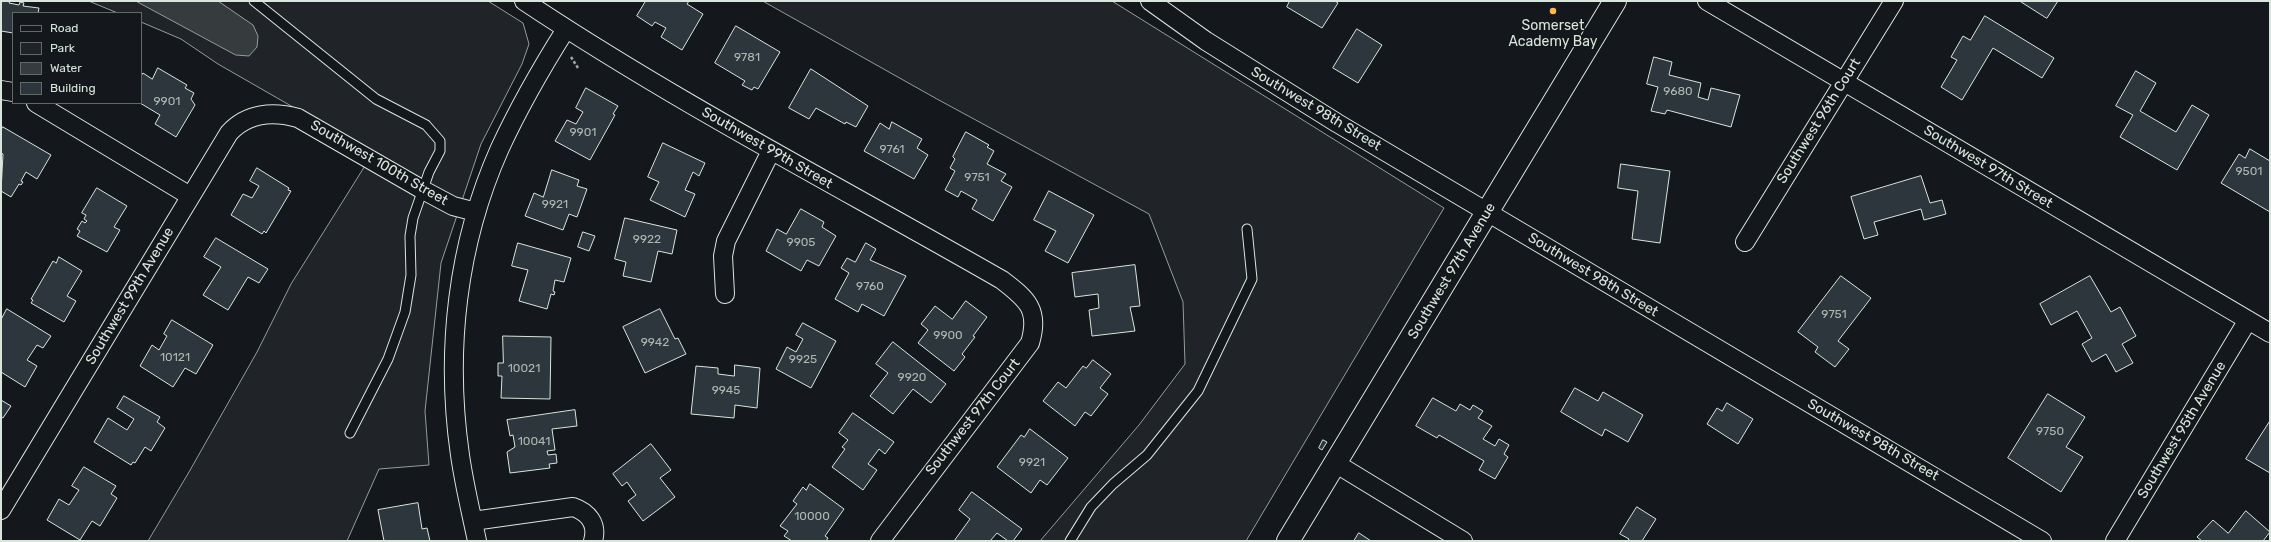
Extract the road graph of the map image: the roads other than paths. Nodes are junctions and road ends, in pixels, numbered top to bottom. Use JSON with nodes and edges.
{"nodes":[{"id":1,"x":254,"y":1,"type":"edge"},
{"id":2,"x":524,"y":1,"type":"edge"},
{"id":3,"x":1150,"y":1,"type":"edge"},
{"id":4,"x":1615,"y":1,"type":"edge"},
{"id":5,"x":1707,"y":1,"type":"edge"},
{"id":6,"x":1894,"y":1,"type":"edge"},
{"id":7,"x":566,"y":29,"type":"junction"},
{"id":8,"x":1844,"y":82,"type":"junction"},
{"id":9,"x":1,"y":90,"type":"edge"},
{"id":10,"x":12,"y":92,"type":"edge"},
{"id":11,"x":38,"y":104,"type":"edge"},
{"id":12,"x":282,"y":115,"type":"joint"},
{"id":13,"x":771,"y":151,"type":"junction"},
{"id":14,"x":423,"y":190,"type":"junction"},
{"id":15,"x":190,"y":196,"type":"junction"},
{"id":16,"x":476,"y":212,"type":"junction"},
{"id":17,"x":1488,"y":212,"type":"junction"},
{"id":18,"x":1248,"y":229,"type":"dead end"},
{"id":19,"x":1746,"y":242,"type":"dead end"},
{"id":20,"x":1014,"y":290,"type":"joint"},
{"id":21,"x":725,"y":294,"type":"dead end"},
{"id":22,"x":2248,"y":320,"type":"junction"},
{"id":23,"x":2270,"y":333,"type":"edge"},
{"id":24,"x":350,"y":433,"type":"dead end"},
{"id":25,"x":1335,"y":463,"type":"junction"},
{"id":26,"x":1,"y":510,"type":"edge"},
{"id":27,"x":473,"y":521,"type":"junction"},
{"id":28,"x":476,"y":541,"type":"edge"},
{"id":29,"x":593,"y":541,"type":"edge"},
{"id":30,"x":880,"y":541,"type":"edge"},
{"id":31,"x":1070,"y":541,"type":"edge"},
{"id":32,"x":1288,"y":541,"type":"edge"},
{"id":33,"x":1464,"y":541,"type":"edge"},
{"id":34,"x":2042,"y":541,"type":"edge"},
{"id":35,"x":2115,"y":541,"type":"edge"}],
"edges":[{"from":1,"to":14,"type":"lane"},
{"from":2,"to":7,"type":"street","name":"Southwest 99th Street"},
{"from":3,"to":17,"type":"street","name":"Southwest 98th Street"},
{"from":4,"to":17,"type":"street","name":"Southwest 97th Avenue"},
{"from":5,"to":8,"type":"street","name":"Southwest 97th Street"},
{"from":6,"to":8,"type":"street","name":"Southwest 96th Court"},
{"from":7,"to":13,"type":"street","name":"Southwest 99th Street"},
{"from":7,"to":16,"type":"street"},
{"from":8,"to":19,"type":"street","name":"Southwest 96th Court"},
{"from":8,"to":22,"type":"street","name":"Southwest 97th Street"},
{"from":9,"to":10,"type":"street"},
{"from":11,"to":15,"type":"street"},
{"from":12,"to":14,"type":"street","name":"Southwest 100th Street"},
{"from":12,"to":15,"type":"street","name":"Southwest 99th Avenue"},
{"from":13,"to":20,"type":"street","name":"Southwest 99th Street"},
{"from":13,"to":21,"type":"street"},
{"from":14,"to":16,"type":"street","name":"Southwest 100th Street"},
{"from":14,"to":24,"type":"lane"},
{"from":15,"to":26,"type":"street","name":"Southwest 99th Avenue"},
{"from":16,"to":27,"type":"street"},
{"from":17,"to":25,"type":"street","name":"Southwest 97th Avenue"},
{"from":17,"to":34,"type":"street","name":"Southwest 98th Street"},
{"from":18,"to":31,"type":"lane"},
{"from":20,"to":30,"type":"street","name":"Southwest 97th Court"},
{"from":22,"to":23,"type":"street","name":"Southwest 97th Street"},
{"from":22,"to":35,"type":"street","name":"Southwest 95th Avenue"},
{"from":25,"to":32,"type":"street","name":"Southwest 97th Avenue"},
{"from":25,"to":33,"type":"street"},
{"from":27,"to":28,"type":"street"},
{"from":27,"to":29,"type":"street"}]}
